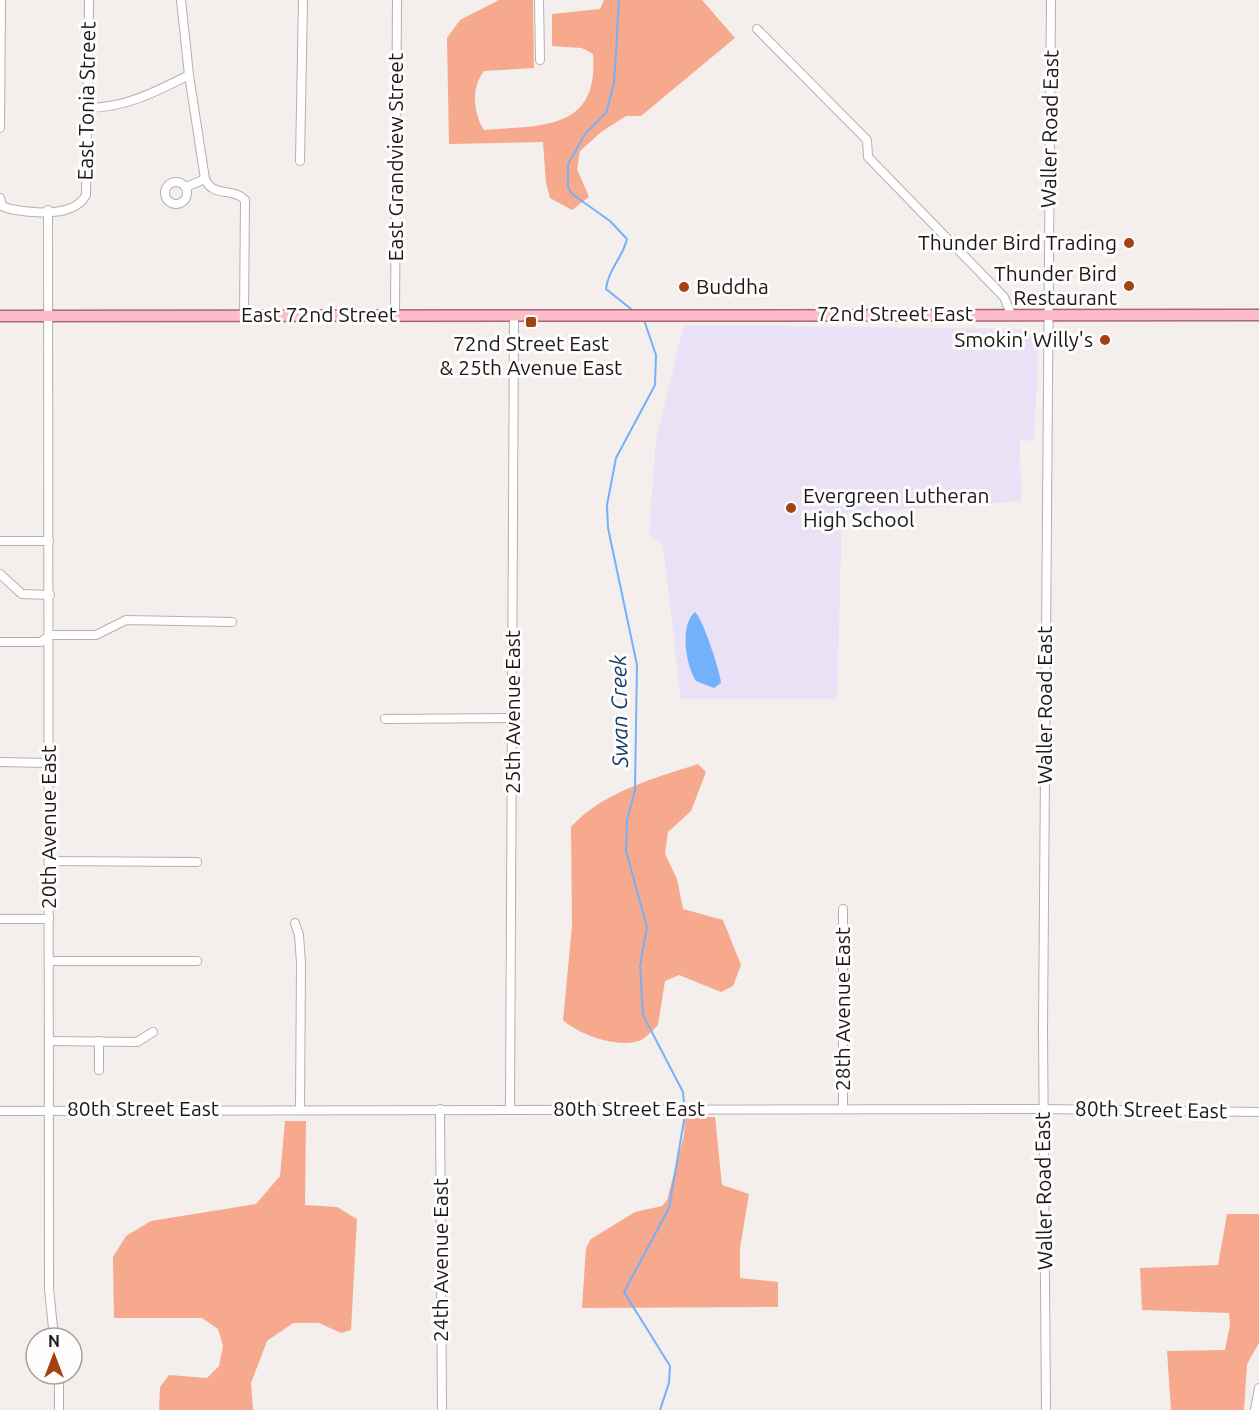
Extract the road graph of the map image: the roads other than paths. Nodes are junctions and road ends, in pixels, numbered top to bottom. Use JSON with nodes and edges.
{"nodes":[{"id":1,"x":1,"y":0,"type":"edge"},
{"id":2,"x":89,"y":0,"type":"edge"},
{"id":3,"x":181,"y":0,"type":"edge"},
{"id":4,"x":303,"y":0,"type":"edge"},
{"id":5,"x":397,"y":0,"type":"edge"},
{"id":6,"x":539,"y":0,"type":"edge"},
{"id":7,"x":1051,"y":0,"type":"edge"},
{"id":8,"x":757,"y":29,"type":"dead end"},
{"id":9,"x":540,"y":60,"type":"dead end"},
{"id":10,"x":189,"y":75,"type":"junction"},
{"id":11,"x":89,"y":108,"type":"junction"},
{"id":12,"x":0,"y":128,"type":"edge"},
{"id":13,"x":300,"y":161,"type":"dead end"},
{"id":14,"x":205,"y":179,"type":"junction"},
{"id":15,"x":186,"y":188,"type":"dead end"},
{"id":16,"x":0,"y":198,"type":"edge"},
{"id":17,"x":48,"y":210,"type":"junction"},
{"id":18,"x":1011,"y":314,"type":"junction"},
{"id":19,"x":1048,"y":314,"type":"junction"},
{"id":20,"x":395,"y":315,"type":"junction"},
{"id":21,"x":514,"y":315,"type":"junction"},
{"id":22,"x":638,"y":315,"type":"joint"},
{"id":23,"x":1259,"y":315,"type":"edge"},
{"id":24,"x":0,"y":316,"type":"edge"},
{"id":25,"x":48,"y":316,"type":"junction"},
{"id":26,"x":244,"y":316,"type":"junction"},
{"id":27,"x":0,"y":541,"type":"edge"},
{"id":28,"x":49,"y":541,"type":"junction"},
{"id":29,"x":0,"y":574,"type":"edge"},
{"id":30,"x":50,"y":595,"type":"junction"},
{"id":31,"x":232,"y":622,"type":"dead end"},
{"id":32,"x":50,"y":635,"type":"junction"},
{"id":33,"x":0,"y":642,"type":"edge"},
{"id":34,"x":384,"y":718,"type":"dead end"},
{"id":35,"x":513,"y":718,"type":"junction"},
{"id":36,"x":0,"y":762,"type":"edge"},
{"id":37,"x":49,"y":763,"type":"junction"},
{"id":38,"x":49,"y":861,"type":"junction"},
{"id":39,"x":197,"y":862,"type":"dead end"},
{"id":40,"x":843,"y":909,"type":"dead end"},
{"id":41,"x":0,"y":919,"type":"edge"},
{"id":42,"x":48,"y":919,"type":"junction"},
{"id":43,"x":295,"y":923,"type":"dead end"},
{"id":44,"x":49,"y":961,"type":"junction"},
{"id":45,"x":197,"y":961,"type":"dead end"},
{"id":46,"x":153,"y":1032,"type":"dead end"},
{"id":47,"x":49,"y":1041,"type":"junction"},
{"id":48,"x":99,"y":1041,"type":"junction"},
{"id":49,"x":99,"y":1070,"type":"dead end"},
{"id":50,"x":50,"y":1109,"type":"junction"},
{"id":51,"x":300,"y":1109,"type":"junction"},
{"id":52,"x":440,"y":1109,"type":"junction"},
{"id":53,"x":510,"y":1109,"type":"junction"},
{"id":54,"x":843,"y":1109,"type":"junction"},
{"id":55,"x":1043,"y":1109,"type":"junction"},
{"id":56,"x":0,"y":1111,"type":"edge"},
{"id":57,"x":1259,"y":1112,"type":"edge"},
{"id":58,"x":53,"y":1326,"type":"edge"},
{"id":59,"x":59,"y":1386,"type":"edge"},
{"id":60,"x":1259,"y":1388,"type":"edge"},
{"id":61,"x":58,"y":1410,"type":"edge"},
{"id":62,"x":442,"y":1410,"type":"edge"},
{"id":63,"x":1046,"y":1410,"type":"edge"},
{"id":64,"x":1255,"y":1410,"type":"edge"}],
"edges":[{"from":1,"to":12,"type":"street"},
{"from":2,"to":11,"type":"street","name":"East Tonia Street"},
{"from":3,"to":10,"type":"street"},
{"from":4,"to":13,"type":"street"},
{"from":5,"to":20,"type":"street","name":"East Grandview Street"},
{"from":6,"to":9,"type":"street"},
{"from":7,"to":19,"type":"street","name":"Waller Road East"},
{"from":8,"to":18,"type":"street"},
{"from":10,"to":11,"type":"street"},
{"from":10,"to":14,"type":"street"},
{"from":11,"to":17,"type":"street","name":"East Tonia Street"},
{"from":14,"to":15,"type":"street"},
{"from":14,"to":26,"type":"street"},
{"from":16,"to":17,"type":"street","name":"East Tonia Street"},
{"from":17,"to":25,"type":"street","name":"20th Avenue East"},
{"from":18,"to":19,"type":"main road","name":"72nd Street East"},
{"from":18,"to":22,"type":"main road","name":"72nd Street East"},
{"from":19,"to":23,"type":"main road","name":"72nd Street East"},
{"from":19,"to":55,"type":"street","name":"Waller Road East"},
{"from":20,"to":21,"type":"main road","name":"East 72nd Street"},
{"from":20,"to":26,"type":"main road","name":"East 72nd Street"},
{"from":21,"to":22,"type":"main road","name":"East 72nd Street"},
{"from":21,"to":35,"type":"street","name":"25th Avenue East"},
{"from":24,"to":25,"type":"main road","name":"East 72nd Street"},
{"from":25,"to":26,"type":"main road","name":"East 72nd Street"},
{"from":25,"to":28,"type":"street","name":"20th Avenue East"},
{"from":27,"to":28,"type":"street"},
{"from":28,"to":30,"type":"street","name":"20th Avenue East"},
{"from":29,"to":30,"type":"street"},
{"from":30,"to":32,"type":"street","name":"20th Avenue East"},
{"from":31,"to":32,"type":"street"},
{"from":32,"to":33,"type":"street"},
{"from":32,"to":37,"type":"street","name":"20th Avenue East"},
{"from":34,"to":35,"type":"street"},
{"from":35,"to":53,"type":"street","name":"25th Avenue East"},
{"from":36,"to":37,"type":"street"},
{"from":37,"to":38,"type":"street","name":"20th Avenue East"},
{"from":38,"to":39,"type":"street"},
{"from":38,"to":42,"type":"street","name":"20th Avenue East"},
{"from":40,"to":54,"type":"street","name":"28th Avenue East"},
{"from":41,"to":42,"type":"street"},
{"from":42,"to":44,"type":"street","name":"20th Avenue East"},
{"from":43,"to":51,"type":"street"},
{"from":44,"to":45,"type":"street"},
{"from":44,"to":47,"type":"street","name":"20th Avenue East"},
{"from":46,"to":48,"type":"street"},
{"from":47,"to":48,"type":"street"},
{"from":47,"to":50,"type":"street","name":"20th Avenue East"},
{"from":48,"to":49,"type":"street"},
{"from":50,"to":51,"type":"street","name":"80th Street East"},
{"from":50,"to":56,"type":"street","name":"80th Street East"},
{"from":50,"to":58,"type":"street","name":"20th Avenue East"},
{"from":51,"to":52,"type":"street","name":"80th Street East"},
{"from":52,"to":53,"type":"street","name":"80th Street East"},
{"from":52,"to":62,"type":"street","name":"24th Avenue East"},
{"from":53,"to":54,"type":"street","name":"80th Street East"},
{"from":54,"to":55,"type":"street","name":"80th Street East"},
{"from":55,"to":57,"type":"street","name":"80th Street East"},
{"from":55,"to":63,"type":"street","name":"Waller Road East"},
{"from":59,"to":61,"type":"street"},
{"from":60,"to":64,"type":"street"}]}
